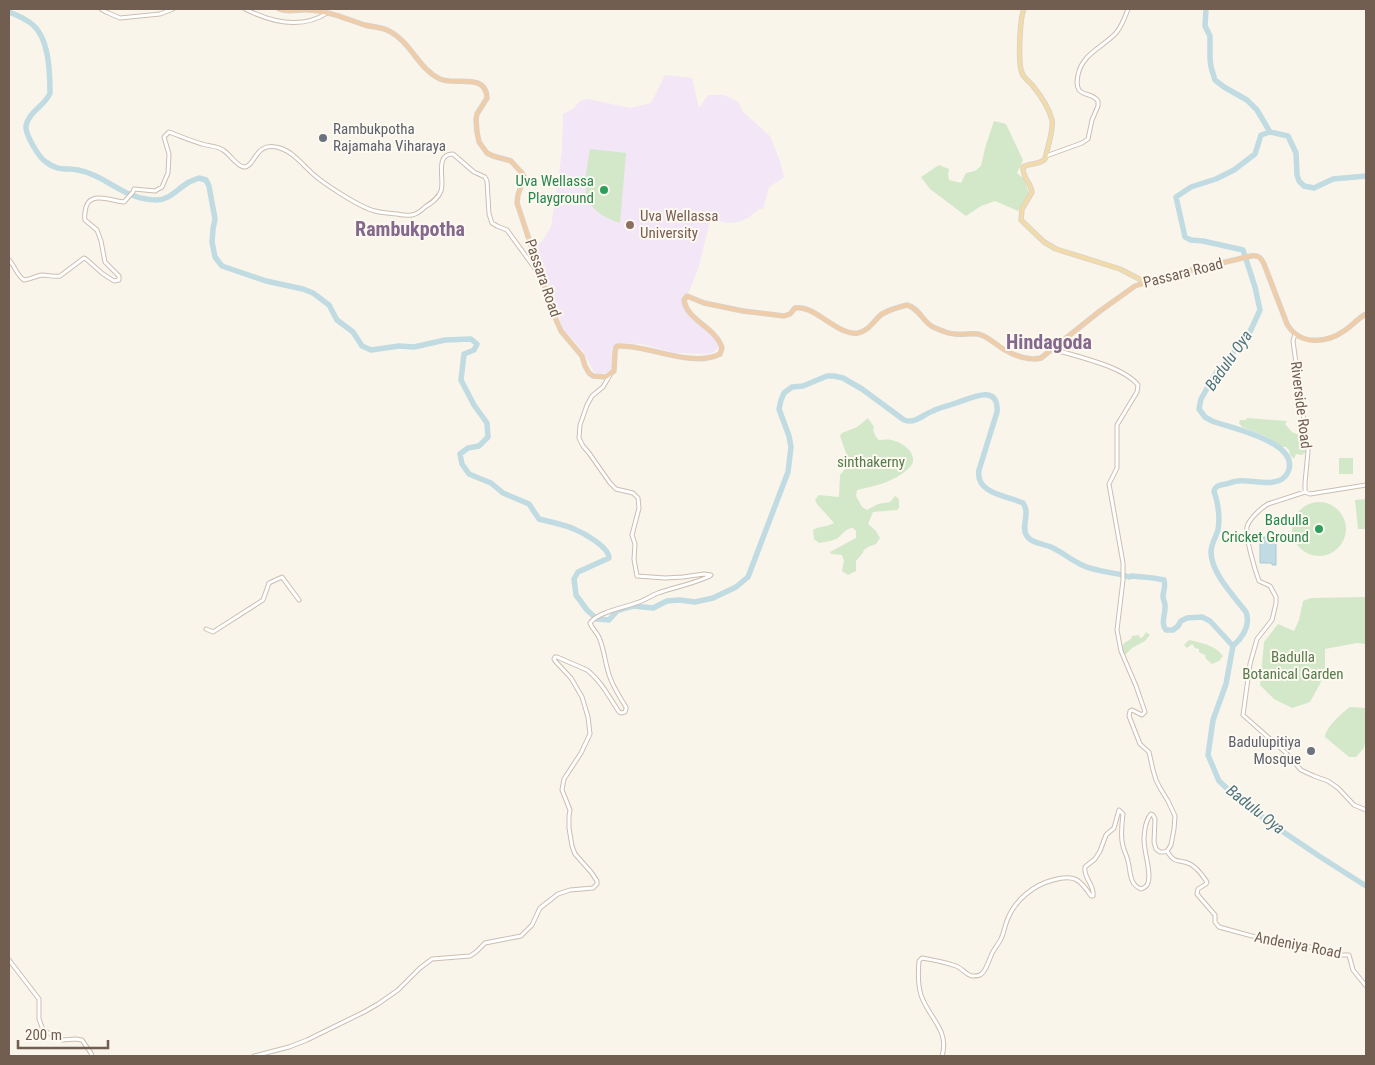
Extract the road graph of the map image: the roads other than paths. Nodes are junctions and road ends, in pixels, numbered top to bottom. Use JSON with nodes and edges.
{"nodes":[{"id":1,"x":101,"y":9,"type":"edge"},
{"id":2,"x":173,"y":9,"type":"edge"},
{"id":3,"x":245,"y":9,"type":"edge"},
{"id":4,"x":279,"y":9,"type":"edge"},
{"id":5,"x":1024,"y":9,"type":"edge"},
{"id":6,"x":1128,"y":9,"type":"edge"},
{"id":7,"x":328,"y":13,"type":"junction"},
{"id":8,"x":1046,"y":156,"type":"junction"},
{"id":9,"x":9,"y":260,"type":"edge"},
{"id":10,"x":542,"y":279,"type":"junction"},
{"id":11,"x":1145,"y":282,"type":"junction"},
{"id":12,"x":1366,"y":314,"type":"edge"},
{"id":13,"x":1295,"y":334,"type":"junction"},
{"id":14,"x":1052,"y":349,"type":"junction"},
{"id":15,"x":610,"y":375,"type":"junction"},
{"id":16,"x":1366,"y":485,"type":"edge"},
{"id":17,"x":1305,"y":492,"type":"junction"},
{"id":18,"x":299,"y":600,"type":"dead end"},
{"id":19,"x":206,"y":629,"type":"dead end"},
{"id":20,"x":1366,"y":810,"type":"edge"},
{"id":21,"x":1167,"y":851,"type":"junction"},
{"id":22,"x":9,"y":960,"type":"edge"},
{"id":23,"x":1366,"y":986,"type":"edge"},
{"id":24,"x":92,"y":1056,"type":"edge"},
{"id":25,"x":254,"y":1056,"type":"edge"},
{"id":26,"x":942,"y":1056,"type":"edge"}],
"edges":[{"from":1,"to":2,"type":"street"},
{"from":3,"to":7,"type":"street"},
{"from":4,"to":7,"type":"highway","name":"Passara Road"},
{"from":5,"to":8,"type":"main road"},
{"from":6,"to":8,"type":"street"},
{"from":7,"to":10,"type":"highway","name":"Passara Road"},
{"from":8,"to":11,"type":"main road"},
{"from":9,"to":10,"type":"street"},
{"from":10,"to":15,"type":"highway","name":"Passara Road"},
{"from":11,"to":13,"type":"highway","name":"Passara Road"},
{"from":11,"to":14,"type":"highway","name":"Passara Road"},
{"from":12,"to":13,"type":"highway"},
{"from":13,"to":17,"type":"street","name":"Riverside Road"},
{"from":14,"to":15,"type":"highway","name":"Passara Road"},
{"from":14,"to":21,"type":"street"},
{"from":15,"to":25,"type":"street"},
{"from":16,"to":17,"type":"street"},
{"from":17,"to":20,"type":"street"},
{"from":18,"to":19,"type":"street"},
{"from":21,"to":23,"type":"street","name":"Andeniya Road"},
{"from":21,"to":26,"type":"street"},
{"from":22,"to":24,"type":"street"}]}
